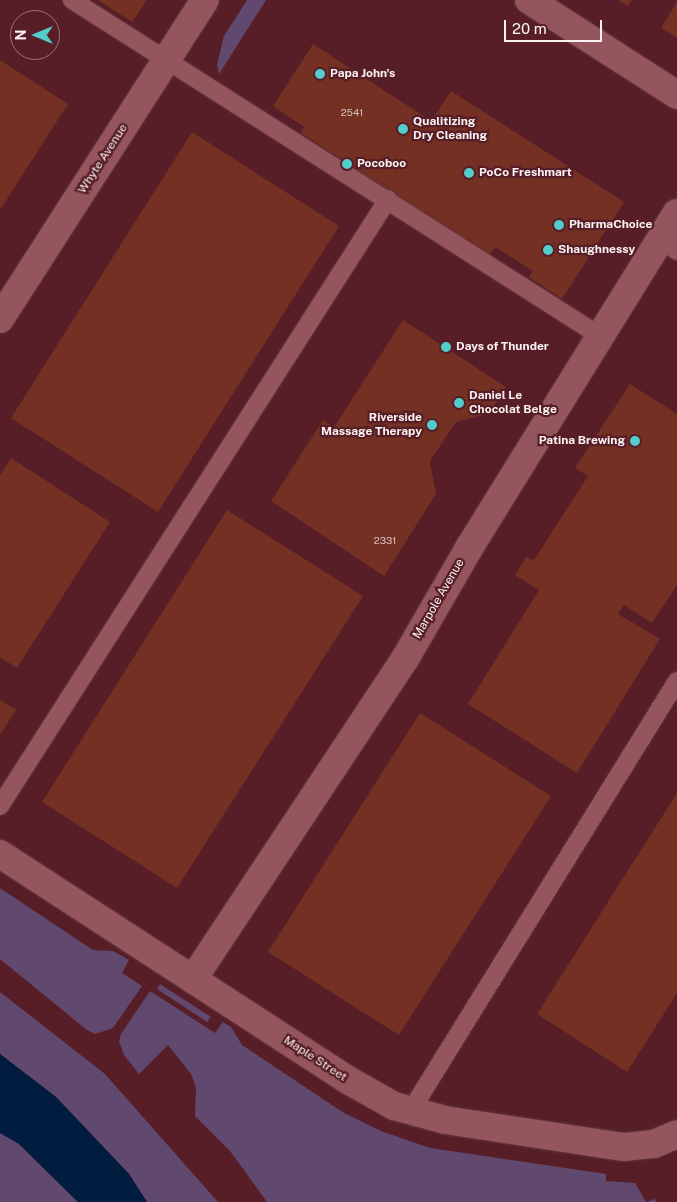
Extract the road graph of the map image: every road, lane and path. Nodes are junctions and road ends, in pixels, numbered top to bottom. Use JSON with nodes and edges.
{"nodes":[{"id":1,"x":72,"y":0,"type":"edge"},
{"id":2,"x":206,"y":0,"type":"edge"},
{"id":3,"x":529,"y":0,"type":"edge"},
{"id":4,"x":166,"y":60,"type":"junction"},
{"id":5,"x":677,"y":96,"type":"edge"},
{"id":6,"x":388,"y":199,"type":"junction"},
{"id":7,"x":677,"y":213,"type":"edge"},
{"id":8,"x":669,"y":245,"type":"edge"},
{"id":9,"x":0,"y":318,"type":"edge"},
{"id":10,"x":600,"y":336,"type":"junction"},
{"id":11,"x":677,"y":681,"type":"edge"},
{"id":12,"x":0,"y":806,"type":"edge"},
{"id":13,"x":0,"y":854,"type":"edge"},
{"id":14,"x":193,"y":979,"type":"junction"},
{"id":15,"x":410,"y":1112,"type":"junction"},
{"id":16,"x":674,"y":1136,"type":"edge"}],
"edges":[{"from":1,"to":4,"type":"lane"},
{"from":2,"to":4,"type":"street","name":"Whyte Avenue"},
{"from":3,"to":5,"type":"street"},
{"from":4,"to":6,"type":"lane"},
{"from":4,"to":9,"type":"street","name":"Whyte Avenue"},
{"from":6,"to":10,"type":"lane"},
{"from":6,"to":12,"type":"lane"},
{"from":7,"to":8,"type":"street","name":"Marpole Avenue"},
{"from":8,"to":10,"type":"street","name":"Marpole Avenue"},
{"from":10,"to":14,"type":"street","name":"Marpole Avenue"},
{"from":11,"to":15,"type":"lane"},
{"from":13,"to":14,"type":"street","name":"Maple Street"},
{"from":14,"to":15,"type":"street","name":"Maple Street"},
{"from":15,"to":16,"type":"street","name":"Maple Street"}]}
